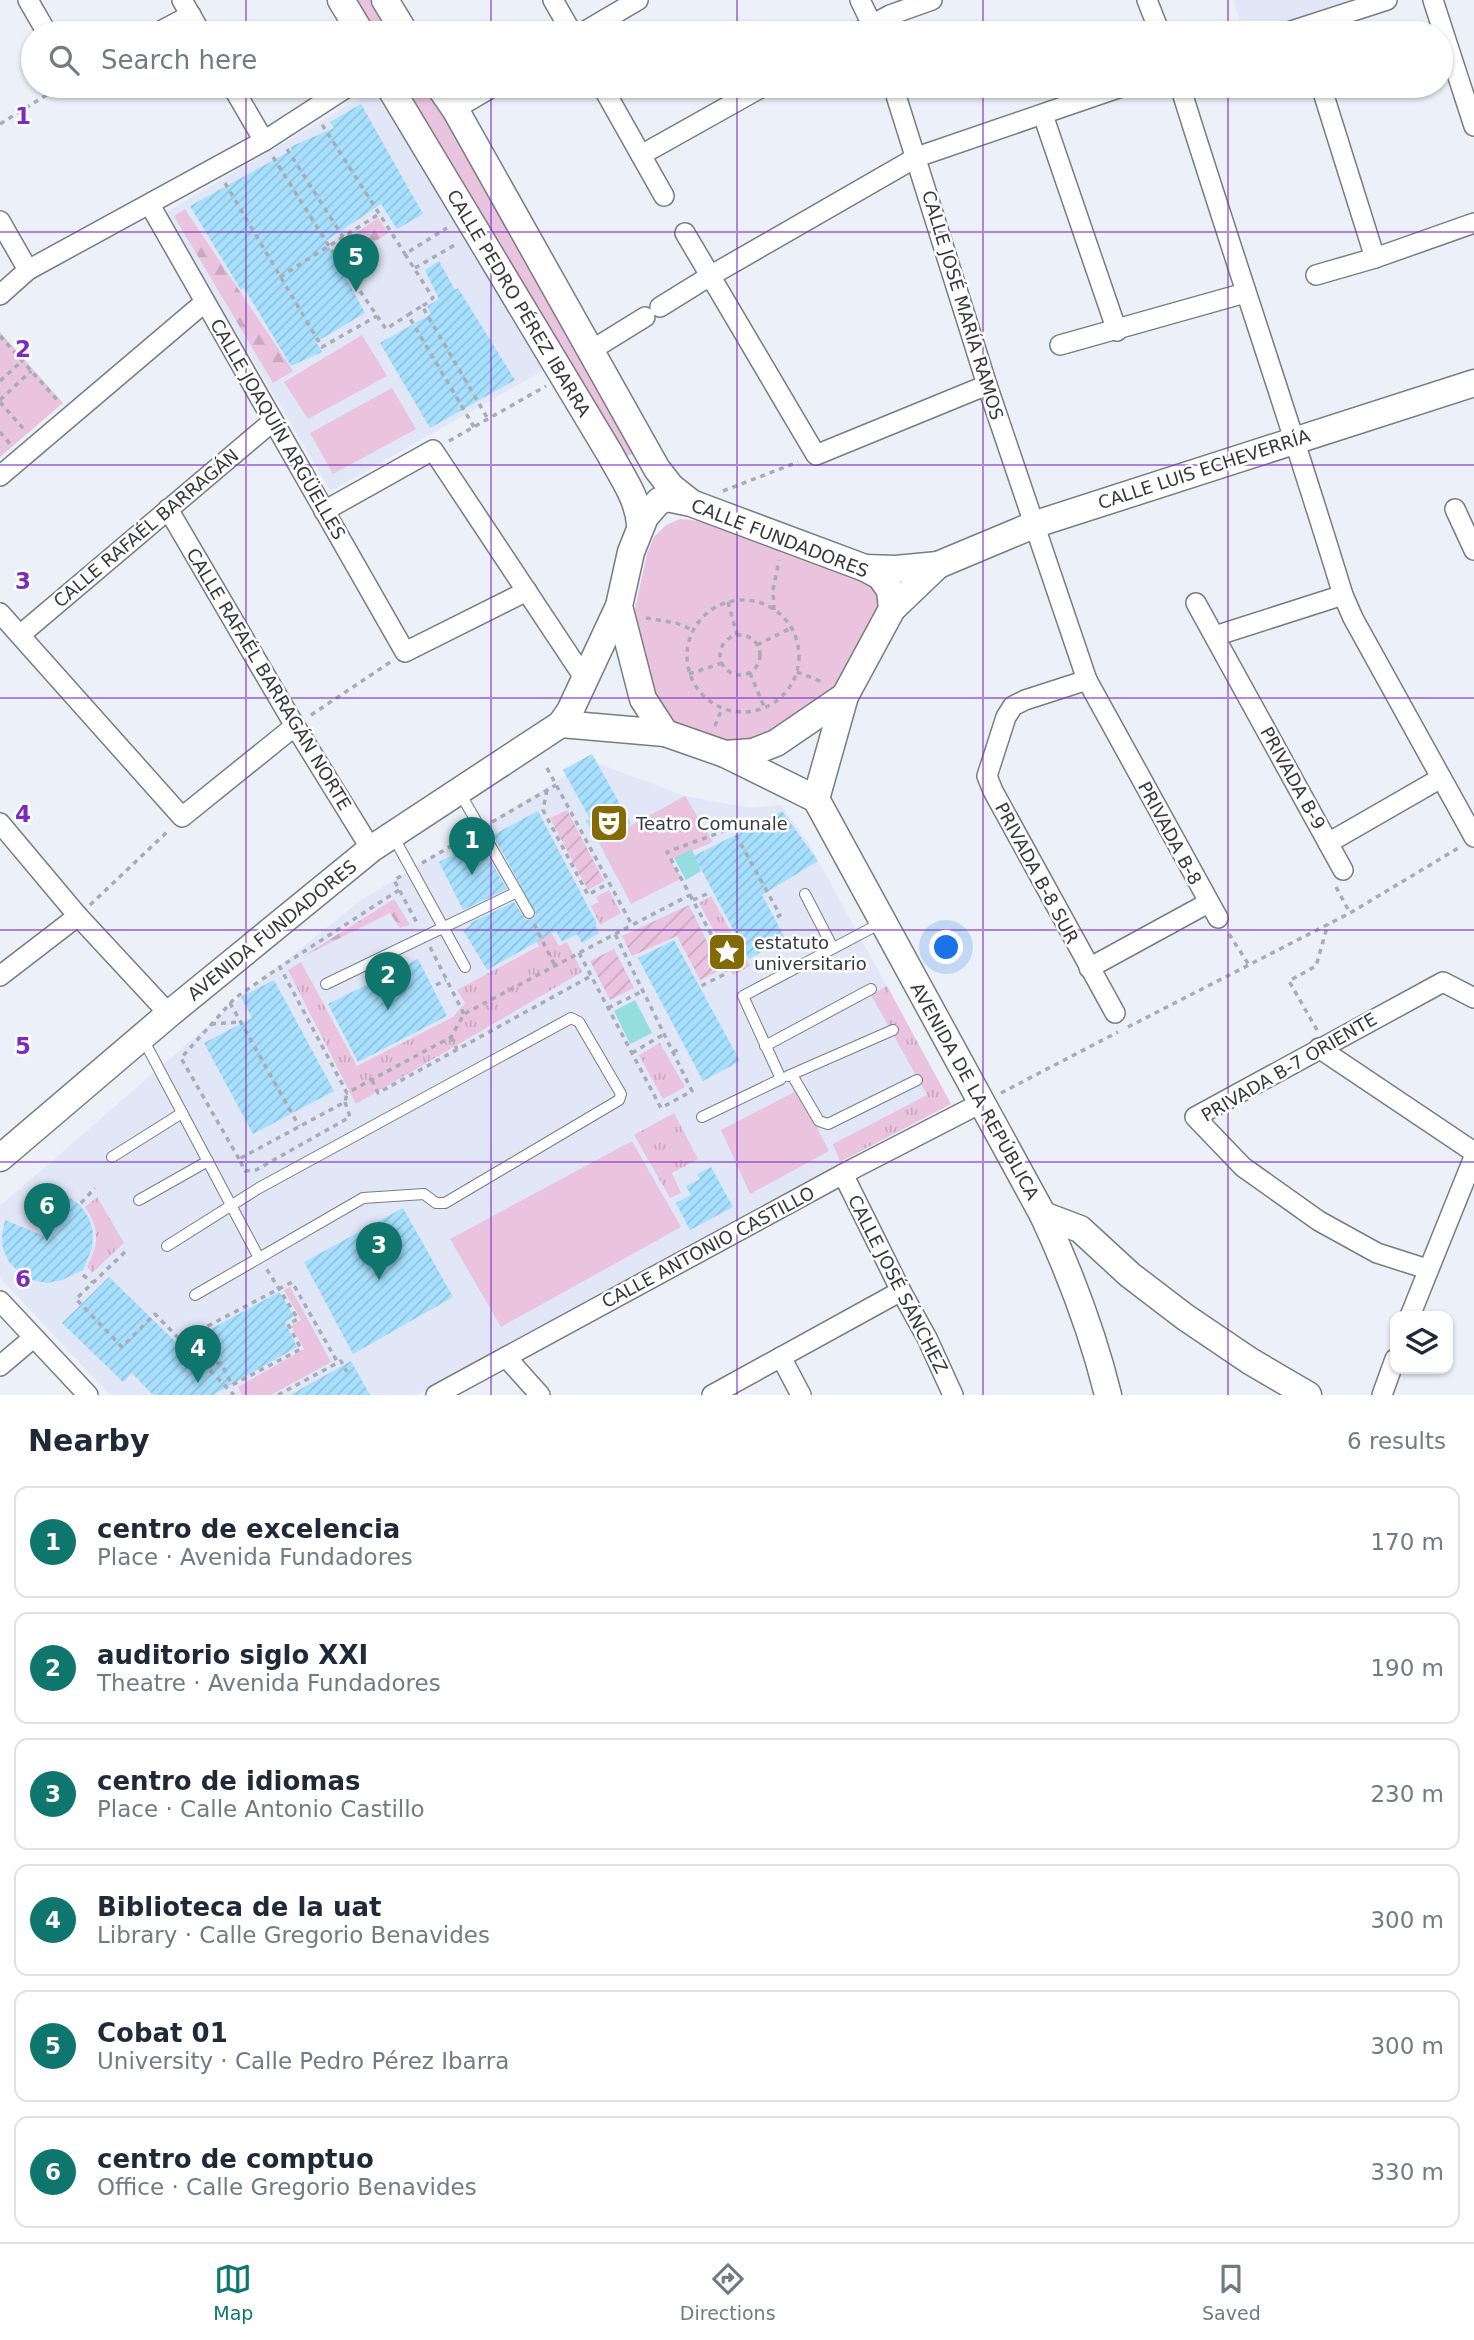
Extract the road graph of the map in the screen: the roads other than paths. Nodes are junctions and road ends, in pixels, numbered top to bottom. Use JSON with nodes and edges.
{"nodes":[{"id":1,"x":28,"y":0,"type":"edge"},
{"id":2,"x":341,"y":0,"type":"edge"},
{"id":3,"x":385,"y":0,"type":"edge"},
{"id":4,"x":554,"y":0,"type":"edge"},
{"id":5,"x":638,"y":0,"type":"edge"},
{"id":6,"x":860,"y":0,"type":"edge"},
{"id":7,"x":932,"y":0,"type":"edge"},
{"id":8,"x":1147,"y":0,"type":"edge"},
{"id":9,"x":1387,"y":0,"type":"edge"},
{"id":10,"x":1433,"y":0,"type":"edge"},
{"id":11,"x":186,"y":8,"type":"edge"},
{"id":12,"x":40,"y":21,"type":"edge"},
{"id":13,"x":171,"y":21,"type":"edge"},
{"id":14,"x":354,"y":21,"type":"edge"},
{"id":15,"x":398,"y":21,"type":"edge"},
{"id":16,"x":565,"y":21,"type":"edge"},
{"id":17,"x":602,"y":21,"type":"edge"},
{"id":18,"x":866,"y":21,"type":"edge"},
{"id":19,"x":882,"y":21,"type":"edge"},
{"id":20,"x":1155,"y":21,"type":"edge"},
{"id":21,"x":1328,"y":21,"type":"edge"},
{"id":22,"x":1440,"y":21,"type":"edge"},
{"id":23,"x":1453,"y":61,"type":"edge"},
{"id":24,"x":239,"y":98,"type":"edge"},
{"id":25,"x":330,"y":98,"type":"edge"},
{"id":26,"x":396,"y":98,"type":"edge"},
{"id":27,"x":447,"y":98,"type":"edge"},
{"id":28,"x":474,"y":98,"type":"edge"},
{"id":29,"x":609,"y":98,"type":"edge"},
{"id":30,"x":742,"y":98,"type":"edge"},
{"id":31,"x":897,"y":98,"type":"edge"},
{"id":32,"x":1090,"y":98,"type":"edge"},
{"id":33,"x":1184,"y":98,"type":"edge"},
{"id":34,"x":1325,"y":98,"type":"edge"},
{"id":35,"x":455,"y":109,"type":"junction"},
{"id":36,"x":1043,"y":115,"type":"junction"},
{"id":37,"x":1474,"y":126,"type":"edge"},
{"id":38,"x":264,"y":141,"type":"junction"},
{"id":39,"x":640,"y":155,"type":"junction"},
{"id":40,"x":917,"y":157,"type":"junction"},
{"id":41,"x":664,"y":196,"type":"dead end"},
{"id":42,"x":150,"y":205,"type":"junction"},
{"id":43,"x":0,"y":221,"type":"edge"},
{"id":44,"x":1474,"y":223,"type":"edge"},
{"id":45,"x":685,"y":233,"type":"dead end"},
{"id":46,"x":1375,"y":258,"type":"junction"},
{"id":47,"x":28,"y":270,"type":"junction"},
{"id":48,"x":1316,"y":275,"type":"dead end"},
{"id":49,"x":710,"y":276,"type":"junction"},
{"id":50,"x":1245,"y":293,"type":"junction"},
{"id":51,"x":0,"y":295,"type":"edge"},
{"id":52,"x":205,"y":302,"type":"junction"},
{"id":53,"x":1117,"y":331,"type":"junction"},
{"id":54,"x":1060,"y":345,"type":"dead end"},
{"id":55,"x":590,"y":351,"type":"junction"},
{"id":56,"x":1474,"y":383,"type":"edge"},
{"id":57,"x":987,"y":385,"type":"junction"},
{"id":58,"x":273,"y":421,"type":"junction"},
{"id":59,"x":639,"y":439,"type":"junction"},
{"id":60,"x":1296,"y":439,"type":"junction"},
{"id":61,"x":610,"y":454,"type":"junction"},
{"id":62,"x":0,"y":476,"type":"edge"},
{"id":63,"x":691,"y":503,"type":"junction"},
{"id":64,"x":168,"y":509,"type":"junction"},
{"id":65,"x":1455,"y":509,"type":"dead end"},
{"id":66,"x":324,"y":511,"type":"junction"},
{"id":67,"x":640,"y":524,"type":"junction"},
{"id":68,"x":1035,"y":524,"type":"junction"},
{"id":69,"x":1473,"y":546,"type":"edge"},
{"id":70,"x":937,"y":565,"type":"junction"},
{"id":71,"x":865,"y":568,"type":"junction"},
{"id":72,"x":527,"y":591,"type":"junction"},
{"id":73,"x":1343,"y":595,"type":"junction"},
{"id":74,"x":1196,"y":604,"type":"dead end"},
{"id":75,"x":619,"y":606,"type":"junction"},
{"id":76,"x":892,"y":609,"type":"junction"},
{"id":77,"x":0,"y":613,"type":"edge"},
{"id":78,"x":20,"y":635,"type":"junction"},
{"id":79,"x":1215,"y":636,"type":"junction"},
{"id":80,"x":585,"y":679,"type":"junction"},
{"id":81,"x":1087,"y":680,"type":"junction"},
{"id":82,"x":836,"y":690,"type":"junction"},
{"id":83,"x":561,"y":724,"type":"junction"},
{"id":84,"x":295,"y":726,"type":"junction"},
{"id":85,"x":665,"y":733,"type":"junction"},
{"id":86,"x":725,"y":754,"type":"junction"},
{"id":87,"x":1441,"y":778,"type":"junction"},
{"id":88,"x":460,"y":792,"type":"junction"},
{"id":89,"x":816,"y":799,"type":"junction"},
{"id":90,"x":0,"y":823,"type":"edge"},
{"id":91,"x":393,"y":835,"type":"junction"},
{"id":92,"x":1468,"y":842,"type":"edge"},
{"id":93,"x":1328,"y":843,"type":"junction"},
{"id":94,"x":371,"y":849,"type":"junction"},
{"id":95,"x":1343,"y":870,"type":"dead end"},
{"id":96,"x":517,"y":892,"type":"junction"},
{"id":97,"x":805,"y":894,"type":"dead end"},
{"id":98,"x":528,"y":913,"type":"road end"},
{"id":99,"x":78,"y":916,"type":"junction"},
{"id":100,"x":882,"y":923,"type":"junction"},
{"id":101,"x":443,"y":928,"type":"junction"},
{"id":102,"x":833,"y":948,"type":"junction"},
{"id":103,"x":465,"y":967,"type":"dead end"},
{"id":104,"x":1089,"y":968,"type":"junction"},
{"id":105,"x":0,"y":976,"type":"edge"},
{"id":106,"x":326,"y":984,"type":"dead end"},
{"id":107,"x":872,"y":989,"type":"dead end"},
{"id":108,"x":1474,"y":998,"type":"edge"},
{"id":109,"x":1115,"y":1013,"type":"dead end"},
{"id":110,"x":169,"y":1014,"type":"junction"},
{"id":111,"x":893,"y":1030,"type":"dead end"},
{"id":112,"x":142,"y":1037,"type":"junction"},
{"id":113,"x":765,"y":1046,"type":"junction"},
{"id":114,"x":1322,"y":1047,"type":"junction"},
{"id":115,"x":792,"y":1075,"type":"junction"},
{"id":116,"x":782,"y":1079,"type":"junction"},
{"id":117,"x":916,"y":1080,"type":"dead end"},
{"id":118,"x":981,"y":1102,"type":"junction"},
{"id":119,"x":182,"y":1113,"type":"junction"},
{"id":120,"x":702,"y":1117,"type":"dead end"},
{"id":121,"x":1474,"y":1154,"type":"edge"},
{"id":122,"x":112,"y":1157,"type":"dead end"},
{"id":123,"x":0,"y":1158,"type":"edge"},
{"id":124,"x":208,"y":1161,"type":"junction"},
{"id":125,"x":843,"y":1174,"type":"junction"},
{"id":126,"x":139,"y":1200,"type":"dead end"},
{"id":127,"x":230,"y":1205,"type":"junction"},
{"id":128,"x":1043,"y":1216,"type":"junction"},
{"id":129,"x":167,"y":1246,"type":"dead end"},
{"id":130,"x":259,"y":1258,"type":"junction"},
{"id":131,"x":1427,"y":1269,"type":"junction"},
{"id":132,"x":901,"y":1291,"type":"junction"},
{"id":133,"x":195,"y":1295,"type":"dead end"},
{"id":134,"x":0,"y":1301,"type":"edge"},
{"id":135,"x":1412,"y":1311,"type":"edge"},
{"id":136,"x":33,"y":1338,"type":"junction"},
{"id":137,"x":506,"y":1357,"type":"junction"},
{"id":138,"x":781,"y":1357,"type":"junction"},
{"id":139,"x":0,"y":1366,"type":"edge"},
{"id":140,"x":1390,"y":1373,"type":"edge"},
{"id":141,"x":1294,"y":1392,"type":"edge"},
{"id":142,"x":88,"y":1395,"type":"edge"},
{"id":143,"x":436,"y":1395,"type":"edge"},
{"id":144,"x":540,"y":1395,"type":"edge"},
{"id":145,"x":712,"y":1395,"type":"edge"},
{"id":146,"x":801,"y":1395,"type":"edge"},
{"id":147,"x":953,"y":1395,"type":"edge"},
{"id":148,"x":1108,"y":1395,"type":"edge"},
{"id":149,"x":1382,"y":1395,"type":"edge"}],
"edges":[{"from":1,"to":12,"type":"street"},
{"from":2,"to":14,"type":"main road"},
{"from":3,"to":15,"type":"main road"},
{"from":4,"to":16,"type":"street"},
{"from":5,"to":17,"type":"street"},
{"from":6,"to":18,"type":"street"},
{"from":7,"to":19,"type":"street"},
{"from":8,"to":20,"type":"street"},
{"from":9,"to":21,"type":"street"},
{"from":10,"to":22,"type":"street"},
{"from":11,"to":13,"type":"street"},
{"from":23,"to":37,"type":"street"},
{"from":24,"to":38,"type":"street"},
{"from":25,"to":38,"type":"street"},
{"from":26,"to":61,"type":"main road","name":"CALLE PEDRO PÉREZ IBARRA"},
{"from":27,"to":35,"type":"main road","name":"CALLE PEDRO PÉREZ IBARRA"},
{"from":28,"to":35,"type":"street"},
{"from":29,"to":39,"type":"street"},
{"from":30,"to":39,"type":"street"},
{"from":31,"to":40,"type":"street","name":"CALLE JOSÉ MARÍA RAMOS"},
{"from":32,"to":36,"type":"street"},
{"from":33,"to":50,"type":"street"},
{"from":34,"to":46,"type":"street"},
{"from":35,"to":55,"type":"main road","name":"CALLE PEDRO PÉREZ IBARRA"},
{"from":36,"to":40,"type":"street"},
{"from":36,"to":53,"type":"street"},
{"from":38,"to":42,"type":"street"},
{"from":39,"to":41,"type":"street"},
{"from":40,"to":49,"type":"street"},
{"from":40,"to":57,"type":"street","name":"CALLE JOSÉ MARÍA RAMOS"},
{"from":42,"to":47,"type":"street"},
{"from":42,"to":52,"type":"street","name":"CALLE JOAQUÍN ARGÜELLES"},
{"from":43,"to":47,"type":"street"},
{"from":44,"to":46,"type":"street"},
{"from":45,"to":49,"type":"street"},
{"from":46,"to":48,"type":"street"},
{"from":47,"to":51,"type":"street"},
{"from":49,"to":55,"type":"street"},
{"from":49,"to":57,"type":"street"},
{"from":50,"to":53,"type":"street"},
{"from":50,"to":60,"type":"street"},
{"from":52,"to":58,"type":"street","name":"CALLE JOAQUÍN ARGÜELLES"},
{"from":52,"to":62,"type":"street"},
{"from":53,"to":54,"type":"street"},
{"from":55,"to":59,"type":"main road","name":"CALLE PEDRO PÉREZ IBARRA"},
{"from":56,"to":60,"type":"main road","name":"CALLE LUIS ECHEVERRÍA"},
{"from":57,"to":68,"type":"street","name":"CALLE JOSÉ MARÍA RAMOS"},
{"from":58,"to":64,"type":"street","name":"CALLE RAFAÉL BARRAGÁN"},
{"from":58,"to":66,"type":"street","name":"CALLE JOAQUÍN ARGÜELLES"},
{"from":59,"to":61,"type":"main road"},
{"from":59,"to":63,"type":"main road","name":"CALLE PEDRO PÉREZ IBARRA"},
{"from":60,"to":68,"type":"main road","name":"CALLE LUIS ECHEVERRÍA"},
{"from":60,"to":73,"type":"street"},
{"from":61,"to":67,"type":"main road","name":"CALLE PEDRO PÉREZ IBARRA"},
{"from":63,"to":67,"type":"main road","name":"CALLE FUNDADORES"},
{"from":63,"to":71,"type":"main road","name":"CALLE FUNDADORES"},
{"from":64,"to":78,"type":"street","name":"CALLE RAFAÉL BARRAGÁN"},
{"from":64,"to":84,"type":"street","name":"CALLE RAFAÉL BARRAGÁN NORTE"},
{"from":65,"to":69,"type":"street"},
{"from":66,"to":72,"type":"street"},
{"from":66,"to":72,"type":"street","name":"CALLE JOAQUÍN ARGÜELLES"},
{"from":67,"to":75,"type":"main road","name":"CALLE FUNDADORES"},
{"from":68,"to":70,"type":"main road","name":"CALLE LUIS ECHEVERRÍA"},
{"from":68,"to":81,"type":"street","name":"PRIVADA B-8"},
{"from":70,"to":71,"type":"main road","name":"CALLE LUIS ECHEVERRÍA"},
{"from":70,"to":76,"type":"main road","name":"CALLE LUIS ECHEVERRÍA"},
{"from":71,"to":76,"type":"main road","name":"CALLE FUNDADORES"},
{"from":72,"to":80,"type":"street"},
{"from":73,"to":79,"type":"street"},
{"from":73,"to":87,"type":"street"},
{"from":74,"to":79,"type":"street","name":"PRIVADA B-9"},
{"from":75,"to":80,"type":"main road","name":"CALLE FUNDADORES"},
{"from":75,"to":85,"type":"main road","name":"CALLE FUNDADORES"},
{"from":76,"to":82,"type":"main road"},
{"from":77,"to":78,"type":"street"},
{"from":78,"to":84,"type":"street"},
{"from":79,"to":93,"type":"street","name":"PRIVADA B-9"},
{"from":80,"to":83,"type":"main road","name":"CALLE FUNDADORES"},
{"from":81,"to":104,"type":"street","name":"PRIVADA B-8 SUR"},
{"from":81,"to":104,"type":"street","name":"PRIVADA B-8"},
{"from":82,"to":86,"type":"main road"},
{"from":82,"to":89,"type":"main road"},
{"from":83,"to":85,"type":"main road"},
{"from":83,"to":88,"type":"main road","name":"AVENIDA FUNDADORES"},
{"from":84,"to":94,"type":"street","name":"CALLE RAFAÉL BARRAGÁN NORTE"},
{"from":85,"to":86,"type":"main road"},
{"from":86,"to":89,"type":"main road"},
{"from":87,"to":92,"type":"street"},
{"from":87,"to":93,"type":"street","name":"PRIVADA B-9"},
{"from":88,"to":91,"type":"main road","name":"AVENIDA FUNDADORES"},
{"from":88,"to":96,"type":"lane"},
{"from":89,"to":100,"type":"main road","name":"AVENIDA DE LA REPÚBLICA"},
{"from":90,"to":99,"type":"street"},
{"from":91,"to":94,"type":"main road","name":"AVENIDA FUNDADORES"},
{"from":91,"to":101,"type":"lane"},
{"from":93,"to":95,"type":"street"},
{"from":94,"to":110,"type":"main road","name":"AVENIDA FUNDADORES"},
{"from":96,"to":98,"type":"lane"},
{"from":96,"to":101,"type":"lane"},
{"from":97,"to":102,"type":"lane"},
{"from":99,"to":105,"type":"street"},
{"from":99,"to":110,"type":"street"},
{"from":100,"to":102,"type":"lane"},
{"from":100,"to":118,"type":"main road","name":"AVENIDA DE LA REPÚBLICA"},
{"from":101,"to":103,"type":"lane"},
{"from":101,"to":106,"type":"lane"},
{"from":102,"to":113,"type":"lane"},
{"from":104,"to":109,"type":"street","name":"PRIVADA B-8 SUR"},
{"from":107,"to":113,"type":"lane"},
{"from":108,"to":114,"type":"street","name":"PRIVADA B-7 ORIENTE"},
{"from":110,"to":112,"type":"main road","name":"AVENIDA FUNDADORES"},
{"from":111,"to":115,"type":"lane"},
{"from":112,"to":119,"type":"lane"},
{"from":112,"to":123,"type":"main road","name":"AVENIDA FUNDADORES"},
{"from":113,"to":116,"type":"lane"},
{"from":114,"to":121,"type":"street"},
{"from":114,"to":131,"type":"street","name":"PRIVADA B-7 ORIENTE"},
{"from":115,"to":116,"type":"lane"},
{"from":115,"to":117,"type":"lane"},
{"from":116,"to":120,"type":"lane"},
{"from":118,"to":125,"type":"street","name":"CALLE ANTONIO CASTILLO"},
{"from":118,"to":128,"type":"main road","name":"AVENIDA DE LA REPÚBLICA"},
{"from":119,"to":122,"type":"lane"},
{"from":119,"to":124,"type":"lane"},
{"from":121,"to":131,"type":"street"},
{"from":124,"to":126,"type":"lane"},
{"from":124,"to":127,"type":"lane"},
{"from":125,"to":132,"type":"street","name":"CALLE JOSÉ SÁNCHEZ"},
{"from":125,"to":137,"type":"street","name":"CALLE ANTONIO CASTILLO"},
{"from":127,"to":129,"type":"lane"},
{"from":127,"to":130,"type":"lane"},
{"from":127,"to":130,"type":"lane"},
{"from":128,"to":141,"type":"main road"},
{"from":128,"to":148,"type":"main road","name":"AVENIDA DE LA REPÚBLICA"},
{"from":130,"to":133,"type":"lane"},
{"from":131,"to":135,"type":"street"},
{"from":132,"to":138,"type":"street"},
{"from":132,"to":147,"type":"street","name":"CALLE JOSÉ SÁNCHEZ"},
{"from":134,"to":136,"type":"street"},
{"from":136,"to":139,"type":"street"},
{"from":136,"to":142,"type":"street"},
{"from":137,"to":143,"type":"street","name":"CALLE ANTONIO CASTILLO"},
{"from":137,"to":144,"type":"street"},
{"from":138,"to":145,"type":"street"},
{"from":138,"to":146,"type":"street"},
{"from":140,"to":149,"type":"street"}]}
